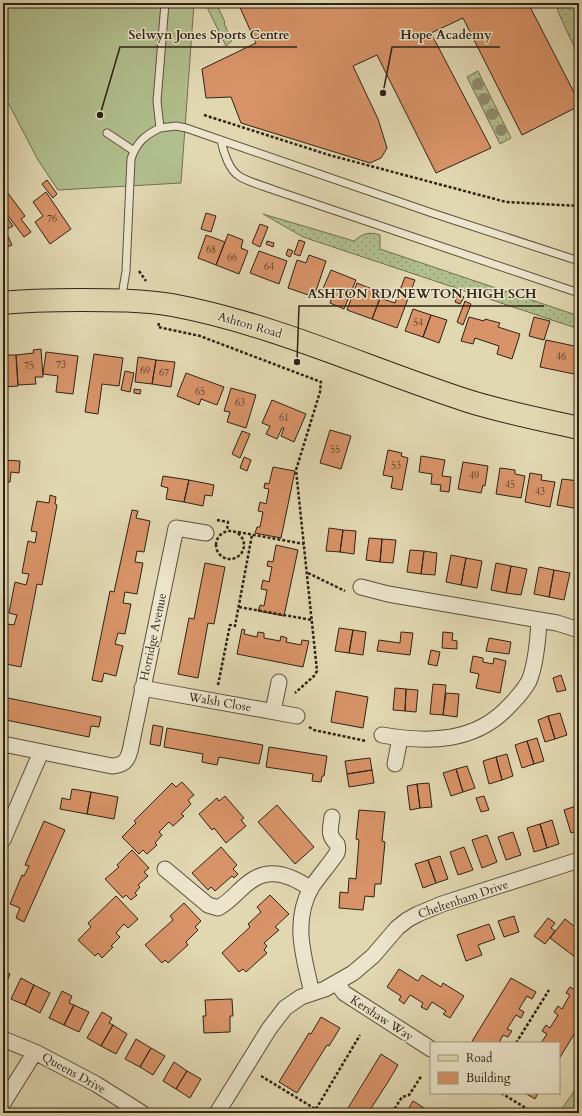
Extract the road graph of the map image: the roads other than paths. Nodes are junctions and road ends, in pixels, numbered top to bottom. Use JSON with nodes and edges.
{"nodes":[{"id":1,"x":165,"y":3,"type":"edge"},
{"id":2,"x":160,"y":128,"type":"junction"},
{"id":3,"x":107,"y":133,"type":"dead end"},
{"id":4,"x":221,"y":140,"type":"junction"},
{"id":5,"x":134,"y":151,"type":"junction"},
{"id":6,"x":579,"y":261,"type":"edge"},
{"id":7,"x":579,"y":293,"type":"edge"},
{"id":8,"x":123,"y":300,"type":"junction"},
{"id":9,"x":3,"y":303,"type":"edge"},
{"id":10,"x":579,"y":428,"type":"edge"},
{"id":11,"x":206,"y":533,"type":"dead end"},
{"id":12,"x":361,"y":587,"type":"road end"},
{"id":13,"x":539,"y":621,"type":"junction"},
{"id":14,"x":579,"y":630,"type":"edge"},
{"id":15,"x":278,"y":682,"type":"dead end"},
{"id":16,"x":142,"y":688,"type":"junction"},
{"id":17,"x":273,"y":711,"type":"junction"},
{"id":18,"x":297,"y":716,"type":"road end"},
{"id":19,"x":382,"y":735,"type":"road end"},
{"id":20,"x":400,"y":738,"type":"junction"},
{"id":21,"x":3,"y":744,"type":"edge"},
{"id":22,"x":41,"y":752,"type":"junction"},
{"id":23,"x":395,"y":764,"type":"dead end"},
{"id":24,"x":332,"y":817,"type":"dead end"},
{"id":25,"x":3,"y":840,"type":"edge"},
{"id":26,"x":578,"y":863,"type":"edge"},
{"id":27,"x":165,"y":869,"type":"dead end"},
{"id":28,"x":311,"y":889,"type":"junction"},
{"id":29,"x":337,"y":983,"type":"junction"},
{"id":30,"x":312,"y":993,"type":"junction"},
{"id":31,"x":3,"y":1039,"type":"edge"},
{"id":32,"x":430,"y":1048,"type":"edge"},
{"id":33,"x":35,"y":1052,"type":"junction"},
{"id":34,"x":3,"y":1103,"type":"edge"},
{"id":35,"x":142,"y":1113,"type":"edge"},
{"id":36,"x":217,"y":1113,"type":"edge"}],
"edges":[{"from":1,"to":2,"type":"lane"},
{"from":2,"to":4,"type":"lane"},
{"from":2,"to":5,"type":"lane"},
{"from":3,"to":5,"type":"lane"},
{"from":4,"to":6,"type":"lane"},
{"from":4,"to":7,"type":"lane"},
{"from":5,"to":8,"type":"lane"},
{"from":8,"to":9,"type":"main road","name":"Ashton Road"},
{"from":8,"to":10,"type":"main road","name":"Ashton Road"},
{"from":11,"to":16,"type":"street","name":"Horridge Avenue"},
{"from":12,"to":13,"type":"street"},
{"from":13,"to":14,"type":"street"},
{"from":13,"to":20,"type":"street"},
{"from":15,"to":17,"type":"street"},
{"from":16,"to":17,"type":"street","name":"Walsh Close"},
{"from":16,"to":22,"type":"street","name":"Horridge Avenue"},
{"from":17,"to":18,"type":"street","name":"Walsh Close"},
{"from":19,"to":20,"type":"street"},
{"from":20,"to":23,"type":"street"},
{"from":21,"to":22,"type":"street"},
{"from":22,"to":25,"type":"street"},
{"from":24,"to":28,"type":"street"},
{"from":26,"to":29,"type":"street","name":"Cheltenham Drive"},
{"from":27,"to":28,"type":"street"},
{"from":28,"to":30,"type":"street"},
{"from":29,"to":30,"type":"street","name":"Cheltenham Drive"},
{"from":29,"to":32,"type":"street","name":"Kershaw Way"},
{"from":30,"to":36,"type":"street","name":"Cheltenham Drive"},
{"from":31,"to":33,"type":"street","name":"Queens Drive"},
{"from":33,"to":34,"type":"street"},
{"from":33,"to":35,"type":"street","name":"Queens Drive"}]}
